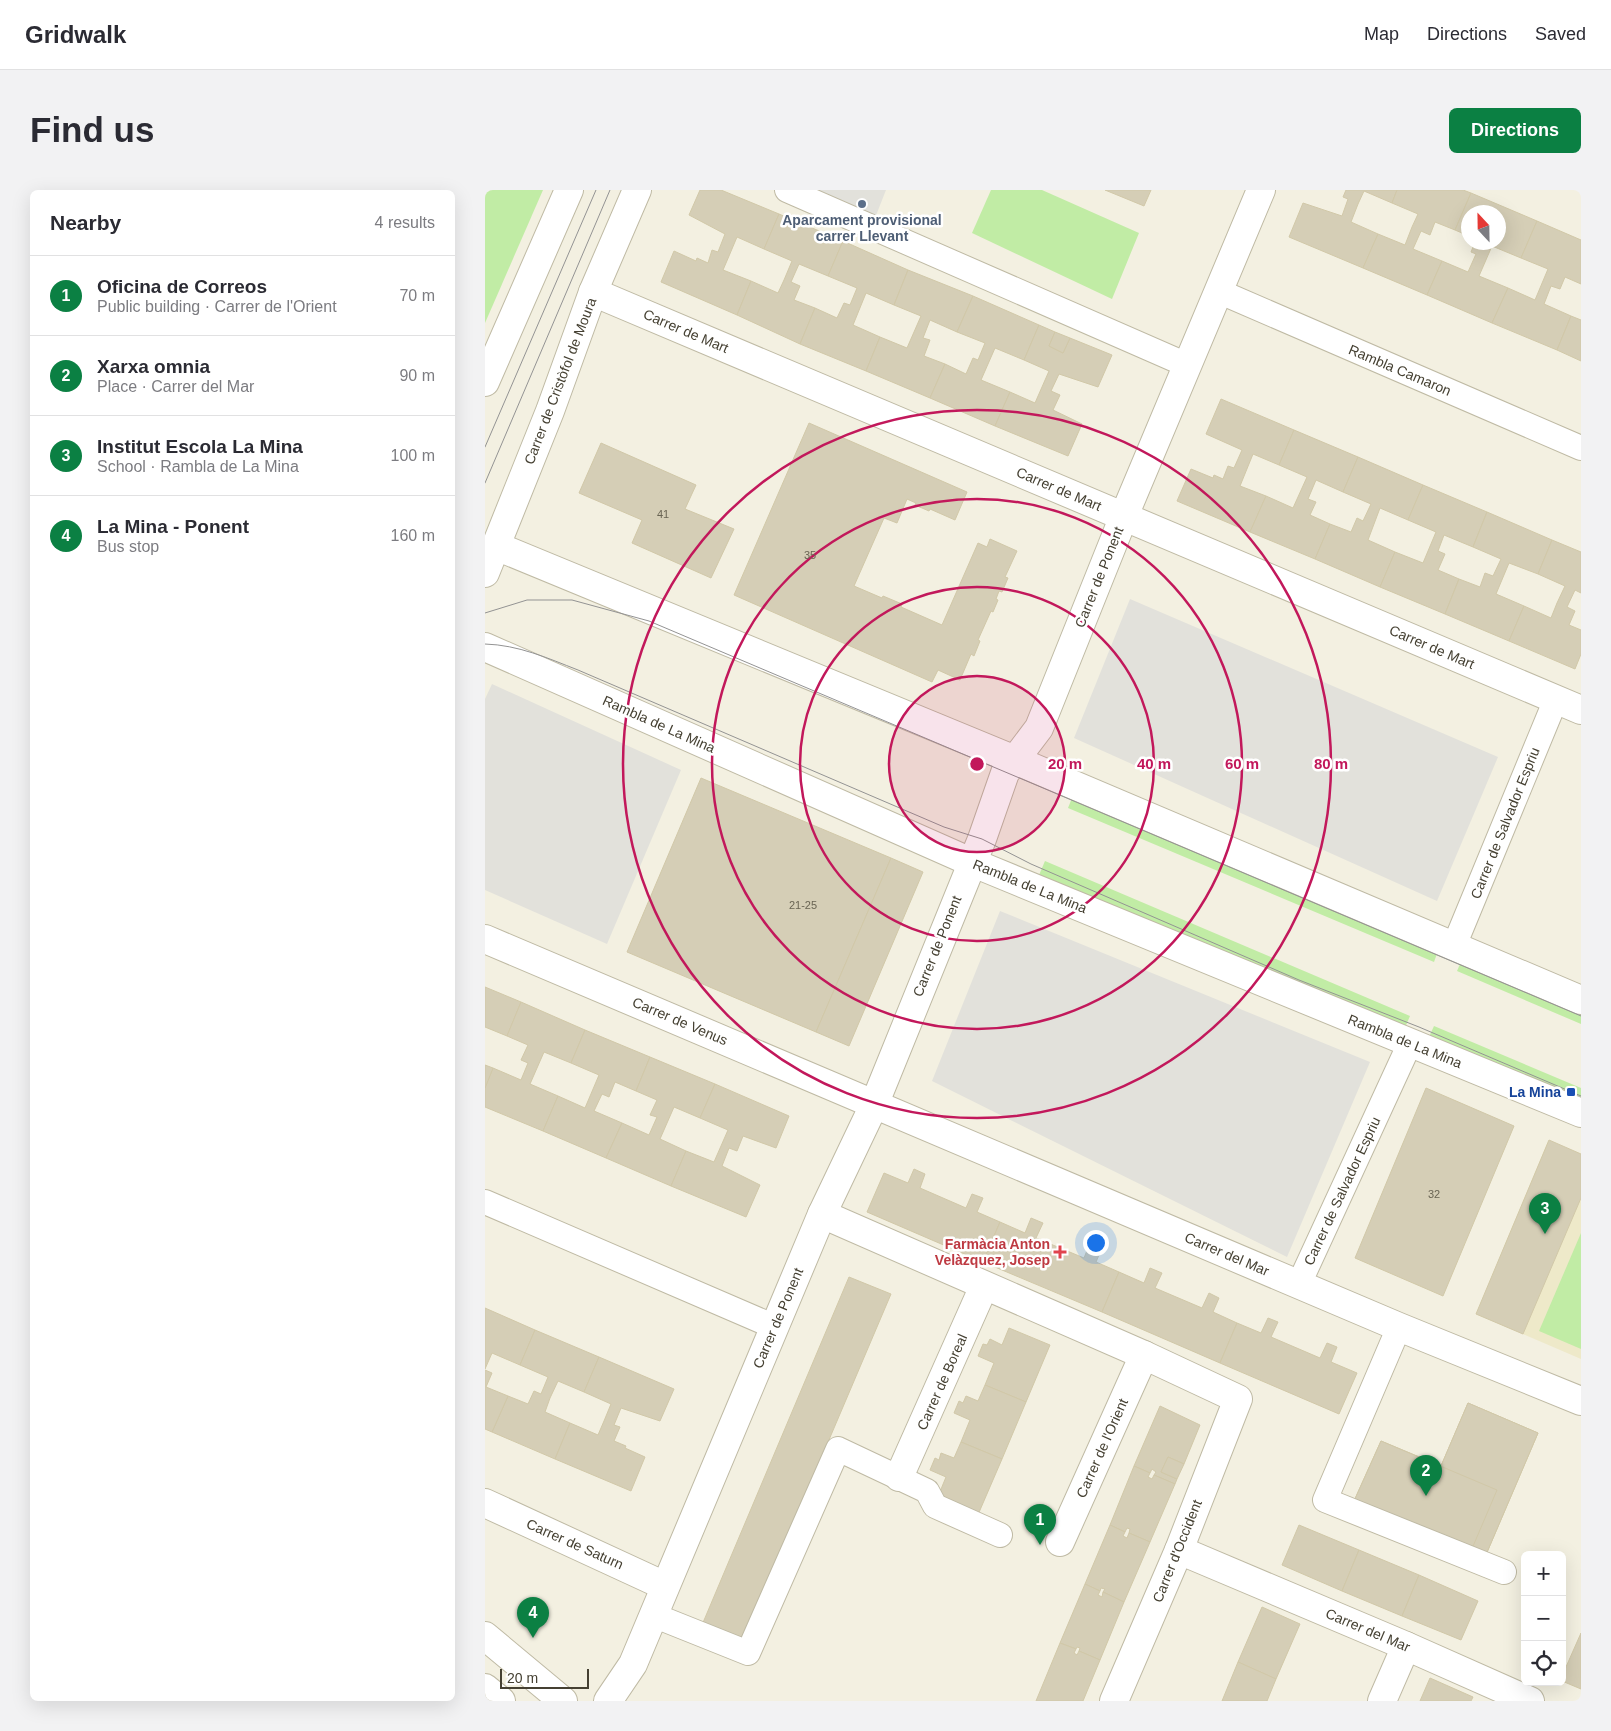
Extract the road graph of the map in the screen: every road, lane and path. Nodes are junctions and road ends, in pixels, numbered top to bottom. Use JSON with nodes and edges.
{"nodes":[{"id":1,"x":569,"y":190,"type":"edge"},
{"id":2,"x":637,"y":190,"type":"edge"},
{"id":3,"x":787,"y":190,"type":"edge"},
{"id":4,"x":1261,"y":190,"type":"edge"},
{"id":5,"x":1218,"y":291,"type":"junction"},
{"id":6,"x":593,"y":292,"type":"junction"},
{"id":7,"x":1187,"y":365,"type":"junction"},
{"id":8,"x":485,"y":382,"type":"edge"},
{"id":9,"x":1581,"y":448,"type":"edge"},
{"id":10,"x":1124,"y":516,"type":"junction"},
{"id":11,"x":496,"y":546,"type":"junction"},
{"id":12,"x":485,"y":573,"type":"edge"},
{"id":13,"x":485,"y":647,"type":"edge"},
{"id":14,"x":1556,"y":699,"type":"junction"},
{"id":15,"x":1581,"y":710,"type":"edge"},
{"id":16,"x":1015,"y":760,"type":"junction"},
{"id":17,"x":971,"y":862,"type":"junction"},
{"id":18,"x":485,"y":938,"type":"edge"},
{"id":19,"x":1454,"y":946,"type":"junction"},
{"id":20,"x":1581,"y":1000,"type":"edge"},
{"id":21,"x":1410,"y":1043,"type":"junction"},
{"id":22,"x":874,"y":1105,"type":"junction"},
{"id":23,"x":1581,"y":1113,"type":"edge"},
{"id":24,"x":485,"y":1202,"type":"edge"},
{"id":25,"x":823,"y":1214,"type":"junction"},
{"id":26,"x":1299,"y":1284,"type":"junction"},
{"id":27,"x":984,"y":1286,"type":"junction"},
{"id":28,"x":775,"y":1327,"type":"junction"},
{"id":29,"x":1399,"y":1327,"type":"junction"},
{"id":30,"x":1144,"y":1355,"type":"junction"},
{"id":31,"x":1581,"y":1401,"type":"edge"},
{"id":32,"x":899,"y":1477,"type":"junction"},
{"id":33,"x":485,"y":1504,"type":"edge"},
{"id":34,"x":1000,"y":1536,"type":"dead end"},
{"id":35,"x":1060,"y":1542,"type":"dead end"},
{"id":36,"x":1179,"y":1550,"type":"junction"},
{"id":37,"x":1504,"y":1572,"type":"dead end"},
{"id":38,"x":665,"y":1586,"type":"junction"},
{"id":39,"x":653,"y":1615,"type":"junction"},
{"id":40,"x":485,"y":1636,"type":"edge"},
{"id":41,"x":1406,"y":1646,"type":"junction"},
{"id":42,"x":485,"y":1688,"type":"edge"},
{"id":43,"x":501,"y":1701,"type":"edge"},
{"id":44,"x":563,"y":1701,"type":"edge"},
{"id":45,"x":609,"y":1701,"type":"edge"},
{"id":46,"x":1114,"y":1701,"type":"edge"},
{"id":47,"x":1382,"y":1701,"type":"edge"},
{"id":48,"x":1530,"y":1701,"type":"edge"}],
"edges":[{"from":1,"to":8,"type":"street"},
{"from":2,"to":6,"type":"street","name":"Carrer de Cristòfol de Moura"},
{"from":3,"to":7,"type":"street"},
{"from":4,"to":5,"type":"street","name":"Carrer de Ponent"},
{"from":5,"to":7,"type":"street","name":"Carrer de Ponent"},
{"from":5,"to":9,"type":"street","name":"Rambla Camaron"},
{"from":6,"to":10,"type":"street","name":"Carrer de Mart"},
{"from":6,"to":11,"type":"street","name":"Carrer de Cristòfol de Moura"},
{"from":7,"to":10,"type":"street","name":"Carrer de Ponent"},
{"from":10,"to":14,"type":"street","name":"Carrer de Mart"},
{"from":10,"to":16,"type":"street","name":"Carrer de Ponent"},
{"from":11,"to":12,"type":"street","name":"Carrer de Cristòfol de Moura"},
{"from":11,"to":16,"type":"street"},
{"from":13,"to":17,"type":"street","name":"Rambla de La Mina"},
{"from":14,"to":15,"type":"street","name":"Carrer de Mart"},
{"from":14,"to":19,"type":"street","name":"Carrer de Salvador Espriu"},
{"from":16,"to":17,"type":"street","name":"Carrer de Ponent"},
{"from":16,"to":19,"type":"street"},
{"from":17,"to":21,"type":"street","name":"Rambla de La Mina"},
{"from":17,"to":22,"type":"street","name":"Carrer de Ponent"},
{"from":18,"to":22,"type":"street","name":"Carrer de Venus"},
{"from":19,"to":20,"type":"street"},
{"from":21,"to":23,"type":"street","name":"Rambla de La Mina"},
{"from":21,"to":26,"type":"street","name":"Carrer de Salvador Espriu"},
{"from":22,"to":25,"type":"street","name":"Carrer de Ponent"},
{"from":22,"to":26,"type":"street","name":"Carrer del Mar"},
{"from":24,"to":28,"type":"street"},
{"from":25,"to":27,"type":"street"},
{"from":25,"to":28,"type":"street","name":"Carrer de Ponent"},
{"from":26,"to":29,"type":"street","name":"Carrer del Mar"},
{"from":27,"to":30,"type":"street"},
{"from":27,"to":32,"type":"street","name":"Carrer de Boreal"},
{"from":28,"to":38,"type":"street","name":"Carrer de Ponent"},
{"from":29,"to":31,"type":"street","name":"Carrer del Mar"},
{"from":29,"to":37,"type":"street"},
{"from":30,"to":35,"type":"street","name":"Carrer de l'Orient"},
{"from":30,"to":36,"type":"street","name":"Carrer d'Occident"},
{"from":32,"to":34,"type":"street"},
{"from":32,"to":39,"type":"street"},
{"from":33,"to":38,"type":"street","name":"Carrer de Saturn"},
{"from":36,"to":41,"type":"street","name":"Carrer del Mar"},
{"from":36,"to":46,"type":"street","name":"Carrer d'Occident"},
{"from":38,"to":39,"type":"street","name":"Carrer de Ponent"},
{"from":39,"to":45,"type":"street","name":"Carrer de Ponent"},
{"from":40,"to":44,"type":"street"},
{"from":41,"to":47,"type":"street"},
{"from":41,"to":48,"type":"street","name":"Carrer del Mar"},
{"from":42,"to":43,"type":"street"}]}
